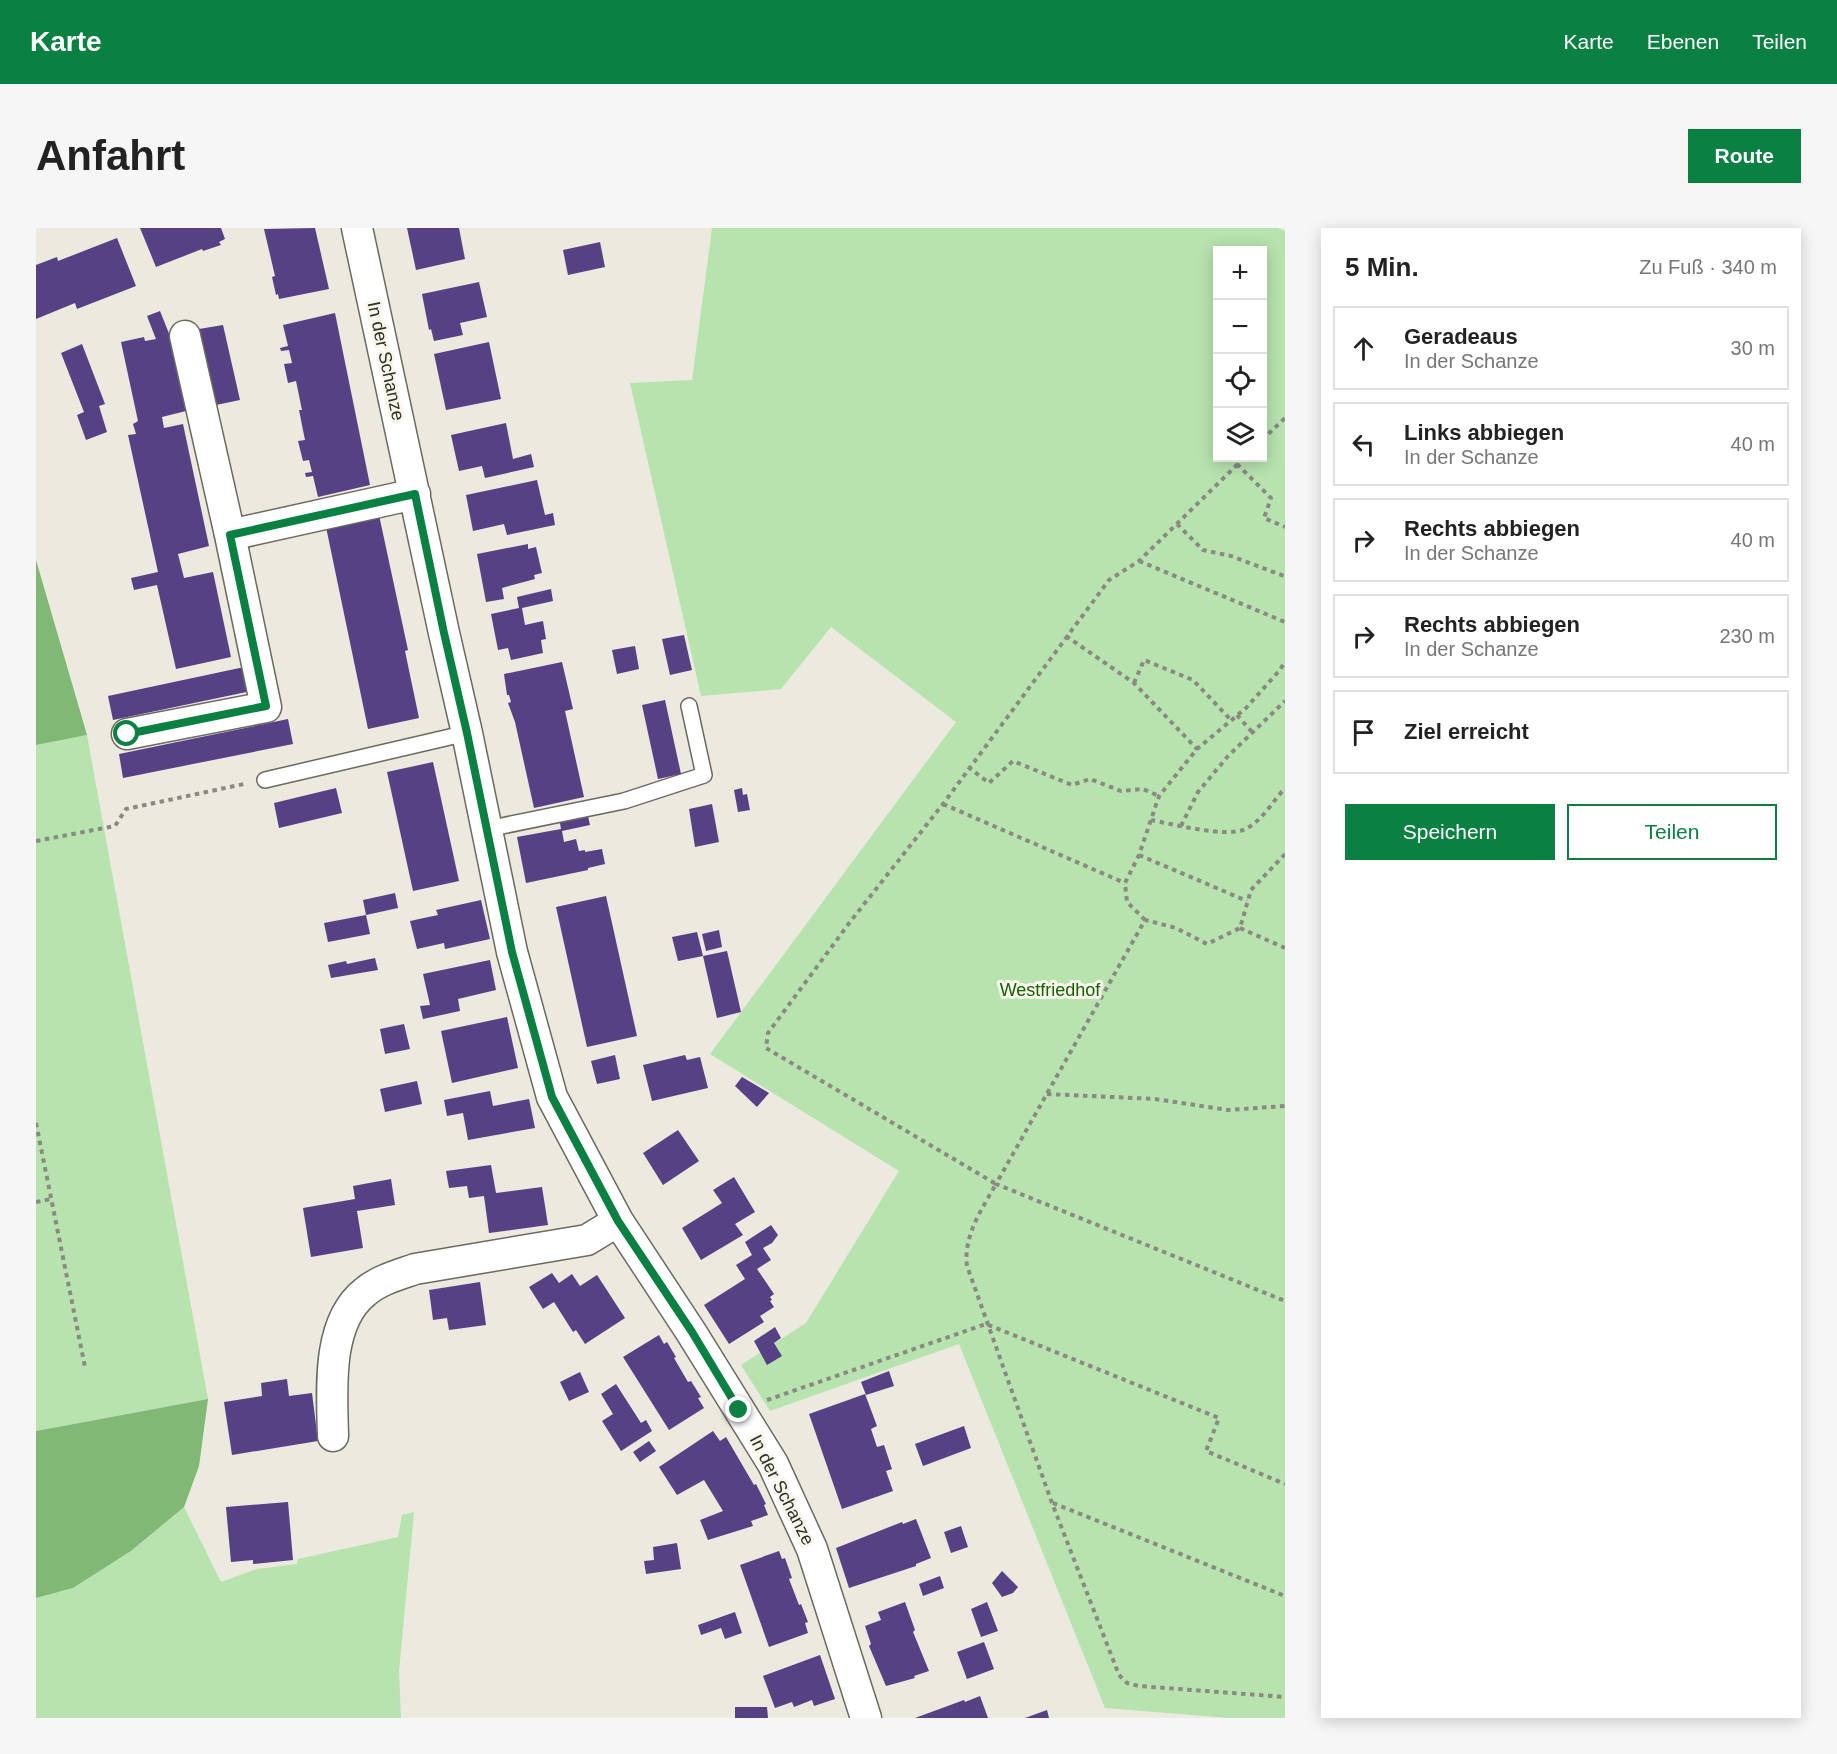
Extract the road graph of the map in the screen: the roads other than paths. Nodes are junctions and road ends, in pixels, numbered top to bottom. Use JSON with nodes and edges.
{"nodes":[{"id":1,"x":357,"y":228,"type":"edge"},
{"id":2,"x":185,"y":336,"type":"dead end"},
{"id":3,"x":415,"y":494,"type":"junction"},
{"id":4,"x":230,"y":535,"type":"junction"},
{"id":5,"x":689,"y":706,"type":"dead end"},
{"id":6,"x":467,"y":733,"type":"junction"},
{"id":7,"x":127,"y":734,"type":"dead end"},
{"id":8,"x":265,"y":780,"type":"road end"},
{"id":9,"x":487,"y":829,"type":"junction"},
{"id":10,"x":618,"y":1221,"type":"junction"},
{"id":11,"x":333,"y":1436,"type":"dead end"},
{"id":12,"x":866,"y":1718,"type":"edge"}],
"edges":[{"from":1,"to":3,"type":"street","name":"In der Schanze"},
{"from":2,"to":4,"type":"street"},
{"from":3,"to":4,"type":"street"},
{"from":3,"to":6,"type":"street","name":"In der Schanze"},
{"from":4,"to":7,"type":"street"},
{"from":5,"to":9,"type":"lane"},
{"from":6,"to":8,"type":"lane"},
{"from":6,"to":9,"type":"street","name":"In der Schanze"},
{"from":9,"to":10,"type":"street","name":"In der Schanze"},
{"from":10,"to":11,"type":"street"},
{"from":10,"to":12,"type":"street","name":"In der Schanze"}]}
